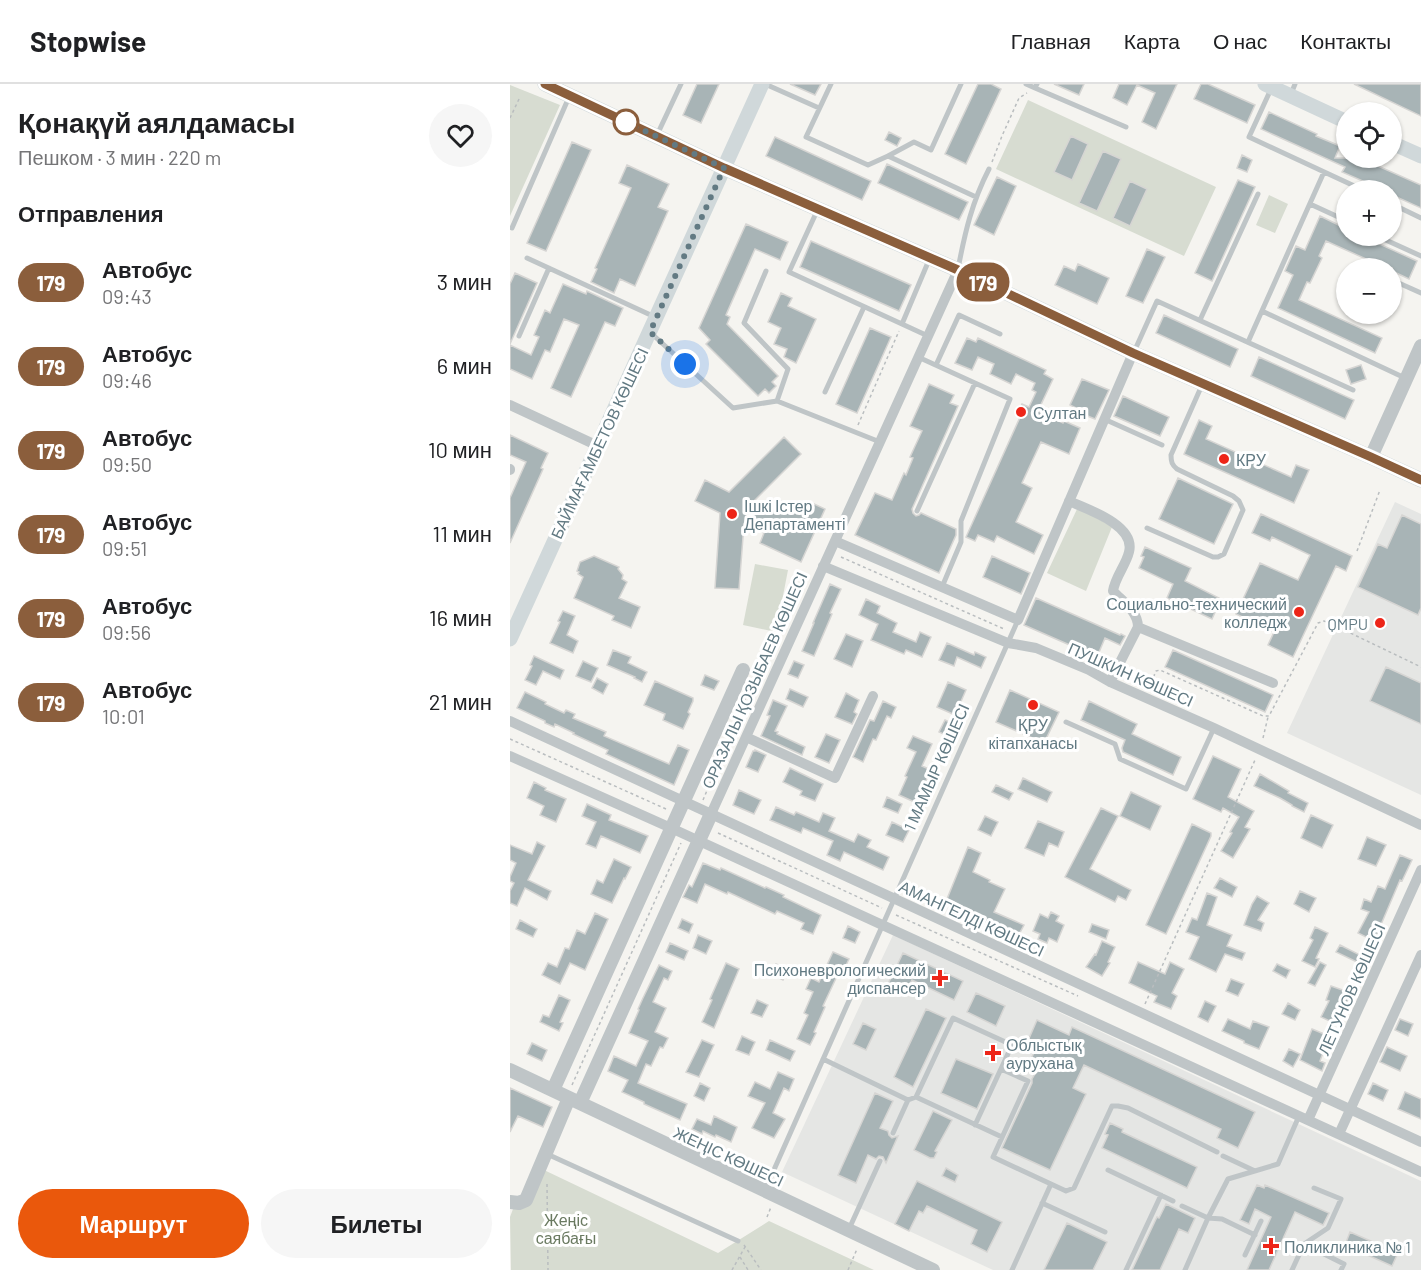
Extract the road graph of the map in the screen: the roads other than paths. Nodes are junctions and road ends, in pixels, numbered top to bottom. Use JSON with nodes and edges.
{"nodes":[{"id":1,"x":545,"y":84,"type":"edge"},
{"id":2,"x":681,"y":84,"type":"edge"},
{"id":3,"x":764,"y":84,"type":"edge"},
{"id":4,"x":831,"y":84,"type":"edge"},
{"id":5,"x":962,"y":84,"type":"edge"},
{"id":6,"x":1026,"y":84,"type":"edge"},
{"id":7,"x":1036,"y":86,"type":"edge"},
{"id":8,"x":1269,"y":86,"type":"edge"},
{"id":9,"x":1293,"y":90,"type":"edge"},
{"id":10,"x":569,"y":95,"type":"junction"},
{"id":11,"x":819,"y":108,"type":"junction"},
{"id":12,"x":1336,"y":115,"type":"edge"},
{"id":13,"x":1126,"y":127,"type":"dead end"},
{"id":14,"x":657,"y":136,"type":"junction"},
{"id":15,"x":1402,"y":147,"type":"edge"},
{"id":16,"x":888,"y":156,"type":"junction"},
{"id":17,"x":1421,"y":156,"type":"edge"},
{"id":18,"x":724,"y":168,"type":"junction"},
{"id":19,"x":990,"y":169,"type":"road end"},
{"id":20,"x":1324,"y":172,"type":"junction"},
{"id":21,"x":1341,"y":180,"type":"edge"},
{"id":22,"x":1258,"y":194,"type":"dead end"},
{"id":23,"x":976,"y":197,"type":"junction"},
{"id":24,"x":1310,"y":204,"type":"junction"},
{"id":25,"x":818,"y":209,"type":"junction"},
{"id":26,"x":1402,"y":209,"type":"edge"},
{"id":27,"x":1336,"y":216,"type":"edge"},
{"id":28,"x":1421,"y":218,"type":"edge"},
{"id":29,"x":513,"y":228,"type":"dead end"},
{"id":30,"x":1399,"y":246,"type":"edge"},
{"id":31,"x":1421,"y":256,"type":"edge"},
{"id":32,"x":526,"y":258,"type":"dead end"},
{"id":33,"x":930,"y":258,"type":"junction"},
{"id":34,"x":549,"y":268,"type":"junction"},
{"id":35,"x":958,"y":270,"type":"junction"},
{"id":36,"x":766,"y":271,"type":"dead end"},
{"id":37,"x":1402,"y":284,"type":"edge"},
{"id":38,"x":1421,"y":293,"type":"edge"},
{"id":39,"x":864,"y":307,"type":"junction"},
{"id":40,"x":1262,"y":311,"type":"junction"},
{"id":41,"x":656,"y":317,"type":"junction"},
{"id":42,"x":1200,"y":320,"type":"junction"},
{"id":43,"x":902,"y":324,"type":"junction"},
{"id":44,"x":650,"y":332,"type":"junction"},
{"id":45,"x":1000,"y":334,"type":"dead end"},
{"id":46,"x":519,"y":336,"type":"dead end"},
{"id":47,"x":928,"y":336,"type":"junction"},
{"id":48,"x":1248,"y":342,"type":"junction"},
{"id":49,"x":1421,"y":346,"type":"edge"},
{"id":50,"x":1133,"y":353,"type":"junction"},
{"id":51,"x":918,"y":357,"type":"junction"},
{"id":52,"x":936,"y":365,"type":"junction"},
{"id":53,"x":1406,"y":379,"type":"junction"},
{"id":54,"x":975,"y":383,"type":"junction"},
{"id":55,"x":1202,"y":383,"type":"junction"},
{"id":56,"x":1353,"y":390,"type":"dead end"},
{"id":57,"x":825,"y":392,"type":"dead end"},
{"id":58,"x":777,"y":401,"type":"junction"},
{"id":59,"x":510,"y":405,"type":"edge"},
{"id":60,"x":1104,"y":419,"type":"junction"},
{"id":61,"x":880,"y":442,"type":"junction"},
{"id":62,"x":1162,"y":445,"type":"dead end"},
{"id":63,"x":598,"y":446,"type":"junction"},
{"id":64,"x":1371,"y":457,"type":"junction"},
{"id":65,"x":1421,"y":480,"type":"edge"},
{"id":66,"x":1069,"y":501,"type":"junction"},
{"id":67,"x":917,"y":511,"type":"dead end"},
{"id":68,"x":1147,"y":528,"type":"dead end"},
{"id":69,"x":832,"y":547,"type":"junction"},
{"id":70,"x":824,"y":566,"type":"junction"},
{"id":71,"x":942,"y":587,"type":"junction"},
{"id":72,"x":1014,"y":618,"type":"junction"},
{"id":73,"x":1138,"y":627,"type":"junction"},
{"id":74,"x":510,"y":639,"type":"edge"},
{"id":75,"x":1003,"y":642,"type":"junction"},
{"id":76,"x":749,"y":672,"type":"road end"},
{"id":77,"x":1110,"y":682,"type":"junction"},
{"id":78,"x":1273,"y":683,"type":"dead end"},
{"id":79,"x":873,"y":696,"type":"dead end"},
{"id":80,"x":510,"y":721,"type":"edge"},
{"id":81,"x":1066,"y":722,"type":"dead end"},
{"id":82,"x":1214,"y":728,"type":"junction"},
{"id":83,"x":746,"y":737,"type":"junction"},
{"id":84,"x":510,"y":756,"type":"edge"},
{"id":85,"x":684,"y":801,"type":"junction"},
{"id":86,"x":705,"y":811,"type":"junction"},
{"id":87,"x":1421,"y":825,"type":"edge"},
{"id":88,"x":672,"y":828,"type":"junction"},
{"id":89,"x":699,"y":841,"type":"junction"},
{"id":90,"x":1421,"y":870,"type":"edge"},
{"id":91,"x":894,"y":898,"type":"junction"},
{"id":92,"x":883,"y":925,"type":"junction"},
{"id":93,"x":1421,"y":955,"type":"edge"},
{"id":94,"x":823,"y":1059,"type":"junction"},
{"id":95,"x":1001,"y":1069,"type":"junction"},
{"id":96,"x":510,"y":1070,"type":"edge"},
{"id":97,"x":552,"y":1090,"type":"junction"},
{"id":98,"x":1319,"y":1095,"type":"junction"},
{"id":99,"x":916,"y":1097,"type":"junction"},
{"id":100,"x":572,"y":1099,"type":"junction"},
{"id":101,"x":908,"y":1100,"type":"junction"},
{"id":102,"x":1350,"y":1108,"type":"junction"},
{"id":103,"x":1304,"y":1118,"type":"junction"},
{"id":104,"x":975,"y":1125,"type":"junction"},
{"id":105,"x":893,"y":1133,"type":"dead end"},
{"id":106,"x":1339,"y":1134,"type":"junction"},
{"id":107,"x":1002,"y":1137,"type":"junction"},
{"id":108,"x":1421,"y":1142,"type":"edge"},
{"id":109,"x":1217,"y":1152,"type":"dead end"},
{"id":110,"x":545,"y":1153,"type":"junction"},
{"id":111,"x":1224,"y":1156,"type":"dead end"},
{"id":112,"x":880,"y":1161,"type":"dead end"},
{"id":113,"x":1108,"y":1170,"type":"dead end"},
{"id":114,"x":1255,"y":1171,"type":"junction"},
{"id":115,"x":1421,"y":1172,"type":"edge"},
{"id":116,"x":1051,"y":1184,"type":"junction"},
{"id":117,"x":1314,"y":1188,"type":"dead end"},
{"id":118,"x":764,"y":1191,"type":"junction"},
{"id":119,"x":1161,"y":1195,"type":"junction"},
{"id":120,"x":1173,"y":1201,"type":"dead end"},
{"id":121,"x":510,"y":1202,"type":"edge"},
{"id":122,"x":1042,"y":1203,"type":"junction"},
{"id":123,"x":1182,"y":1206,"type":"dead end"},
{"id":124,"x":1208,"y":1218,"type":"junction"},
{"id":125,"x":1261,"y":1221,"type":"dead end"},
{"id":126,"x":849,"y":1230,"type":"junction"},
{"id":127,"x":1105,"y":1232,"type":"dead end"},
{"id":128,"x":1255,"y":1234,"type":"junction"},
{"id":129,"x":738,"y":1241,"type":"road end"},
{"id":130,"x":1304,"y":1244,"type":"junction"},
{"id":131,"x":1245,"y":1256,"type":"dead end"},
{"id":132,"x":933,"y":1270,"type":"edge"},
{"id":133,"x":1012,"y":1270,"type":"edge"},
{"id":134,"x":1126,"y":1270,"type":"edge"},
{"id":135,"x":1185,"y":1270,"type":"edge"},
{"id":136,"x":1292,"y":1270,"type":"edge"},
{"id":137,"x":1341,"y":1270,"type":"edge"}],
"edges":[{"from":1,"to":10,"type":"main road"},
{"from":2,"to":14,"type":"lane"},
{"from":3,"to":11,"type":"lane"},
{"from":3,"to":18,"type":"main road","name":"БАЙМАҒАМБЕТОВ КӨШЕСІ"},
{"from":4,"to":11,"type":"lane"},
{"from":5,"to":16,"type":"lane"},
{"from":6,"to":7,"type":"lane"},
{"from":7,"to":13,"type":"lane"},
{"from":8,"to":9,"type":"main road"},
{"from":8,"to":20,"type":"lane"},
{"from":9,"to":12,"type":"main road"},
{"from":10,"to":14,"type":"main road"},
{"from":10,"to":29,"type":"lane"},
{"from":11,"to":16,"type":"lane"},
{"from":14,"to":18,"type":"main road"},
{"from":15,"to":17,"type":"main road"},
{"from":16,"to":23,"type":"lane"},
{"from":18,"to":25,"type":"main road"},
{"from":18,"to":41,"type":"main road","name":"БАЙМАҒАМБЕТОВ КӨШЕСІ"},
{"from":19,"to":23,"type":"lane"},
{"from":20,"to":21,"type":"lane"},
{"from":20,"to":24,"type":"lane"},
{"from":22,"to":42,"type":"lane"},
{"from":23,"to":35,"type":"lane"},
{"from":24,"to":27,"type":"lane"},
{"from":24,"to":40,"type":"lane"},
{"from":25,"to":33,"type":"main road"},
{"from":25,"to":39,"type":"lane"},
{"from":26,"to":28,"type":"lane"},
{"from":30,"to":31,"type":"lane"},
{"from":32,"to":34,"type":"lane"},
{"from":33,"to":35,"type":"main road"},
{"from":33,"to":43,"type":"lane"},
{"from":34,"to":41,"type":"lane"},
{"from":34,"to":46,"type":"lane"},
{"from":35,"to":47,"type":"street","name":"ОРАЗАЛЫ ҚОЗЫБАЕВ КӨШЕСІ"},
{"from":35,"to":50,"type":"main road"},
{"from":36,"to":58,"type":"lane"},
{"from":37,"to":38,"type":"lane"},
{"from":39,"to":43,"type":"lane"},
{"from":39,"to":57,"type":"lane"},
{"from":40,"to":48,"type":"lane"},
{"from":40,"to":53,"type":"lane"},
{"from":41,"to":44,"type":"main road","name":"БАЙМАҒАМБЕТОВ КӨШЕСІ"},
{"from":42,"to":48,"type":"lane"},
{"from":42,"to":50,"type":"lane"},
{"from":43,"to":47,"type":"lane"},
{"from":44,"to":58,"type":"lane"},
{"from":44,"to":63,"type":"main road","name":"БАЙМАҒАМБЕТОВ КӨШЕСІ"},
{"from":45,"to":52,"type":"lane"},
{"from":47,"to":51,"type":"street","name":"ОРАЗАЛЫ ҚОЗЫБАЕВ КӨШЕСІ"},
{"from":48,"to":56,"type":"lane"},
{"from":49,"to":53,"type":"street"},
{"from":50,"to":55,"type":"main road"},
{"from":50,"to":60,"type":"street","name":"1 МАМЫР КӨШЕСІ"},
{"from":51,"to":52,"type":"lane"},
{"from":51,"to":61,"type":"street","name":"ОРАЗАЛЫ ҚОЗЫБАЕВ КӨШЕСІ"},
{"from":52,"to":54,"type":"lane"},
{"from":53,"to":64,"type":"street"},
{"from":54,"to":67,"type":"lane"},
{"from":54,"to":71,"type":"lane"},
{"from":55,"to":64,"type":"main road"},
{"from":55,"to":68,"type":"lane"},
{"from":58,"to":61,"type":"lane"},
{"from":59,"to":63,"type":"street"},
{"from":60,"to":62,"type":"lane"},
{"from":60,"to":66,"type":"street","name":"1 МАМЫР КӨШЕСІ"},
{"from":61,"to":69,"type":"street","name":"ОРАЗАЛЫ ҚОЗЫБАЕВ КӨШЕСІ"},
{"from":63,"to":74,"type":"main road","name":"БАЙМАҒАМБЕТОВ КӨШЕСІ"},
{"from":64,"to":65,"type":"main road"},
{"from":66,"to":72,"type":"street","name":"1 МАМЫР КӨШЕСІ"},
{"from":66,"to":73,"type":"street"},
{"from":69,"to":70,"type":"street","name":"ОРАЗАЛЫ ҚОЗЫБАЕВ КӨШЕСІ"},
{"from":69,"to":71,"type":"street"},
{"from":70,"to":75,"type":"street","name":"ПУШКИН КӨШЕСІ"},
{"from":70,"to":83,"type":"street","name":"ОРАЗАЛЫ ҚОЗЫБАЕВ КӨШЕСІ"},
{"from":71,"to":72,"type":"street"},
{"from":72,"to":75,"type":"lane","name":"1 МАМЫР КӨШЕСІ"},
{"from":73,"to":77,"type":"street"},
{"from":73,"to":78,"type":"street"},
{"from":75,"to":77,"type":"street","name":"ПУШКИН КӨШЕСІ"},
{"from":75,"to":91,"type":"lane","name":"1 МАМЫР КӨШЕСІ"},
{"from":76,"to":85,"type":"street","name":"ОРАЗАЛЫ ҚОЗЫБАЕВ КӨШЕСІ"},
{"from":77,"to":82,"type":"street","name":"ПУШКИН КӨШЕСІ"},
{"from":79,"to":83,"type":"street"},
{"from":80,"to":85,"type":"street","name":"АМАНГЕЛДІ КӨШЕСІ"},
{"from":81,"to":82,"type":"lane"},
{"from":82,"to":87,"type":"street","name":"ПУШКИН КӨШЕСІ"},
{"from":83,"to":86,"type":"street","name":"ОРАЗАЛЫ ҚОЗЫБАЕВ КӨШЕСІ"},
{"from":84,"to":88,"type":"street"},
{"from":85,"to":86,"type":"street","name":"АМАНГЕЛДІ КӨШЕСІ"},
{"from":85,"to":88,"type":"street","name":"ОРАЗАЛЫ ҚОЗЫБАЕВ КӨШЕСІ"},
{"from":86,"to":89,"type":"street","name":"ОРАЗАЛЫ ҚОЗЫБАЕВ КӨШЕСІ"},
{"from":86,"to":91,"type":"street","name":"АМАНГЕЛДІ КӨШЕСІ"},
{"from":88,"to":89,"type":"street"},
{"from":88,"to":97,"type":"street","name":"ОРАЗАЛЫ ҚОЗЫБАЕВ КӨШЕСІ"},
{"from":89,"to":92,"type":"street"},
{"from":89,"to":100,"type":"street","name":"ОРАЗАЛЫ ҚОЗЫБАЕВ КӨШЕСІ"},
{"from":90,"to":98,"type":"street","name":"ЛЕТУНОВ КӨШЕСІ"},
{"from":91,"to":92,"type":"lane","name":"1 МАМЫР КӨШЕСІ"},
{"from":91,"to":98,"type":"street","name":"АМАНГЕЛДІ КӨШЕСІ"},
{"from":92,"to":94,"type":"lane","name":"1 МАМЫР КӨШЕСІ"},
{"from":92,"to":103,"type":"street"},
{"from":93,"to":102,"type":"street"},
{"from":94,"to":101,"type":"lane"},
{"from":94,"to":118,"type":"lane","name":"1 МАМЫР КӨШЕСІ"},
{"from":95,"to":99,"type":"lane"},
{"from":95,"to":104,"type":"lane"},
{"from":95,"to":107,"type":"lane"},
{"from":96,"to":97,"type":"street","name":"ЖЕҢІС КӨШЕСІ"},
{"from":97,"to":100,"type":"street","name":"ЖЕҢІС КӨШЕСІ"},
{"from":98,"to":102,"type":"street","name":"АМАНГЕЛДІ КӨШЕСІ"},
{"from":98,"to":103,"type":"street","name":"ЛЕТУНОВ КӨШЕСІ"},
{"from":99,"to":101,"type":"lane"},
{"from":99,"to":104,"type":"lane"},
{"from":100,"to":110,"type":"street","name":"ОРАЗАЛЫ ҚОЗЫБАЕВ КӨШЕСІ"},
{"from":100,"to":118,"type":"street","name":"ЖЕҢІС КӨШЕСІ"},
{"from":101,"to":105,"type":"lane"},
{"from":102,"to":106,"type":"street"},
{"from":102,"to":108,"type":"street","name":"АМАНГЕЛДІ КӨШЕСІ"},
{"from":103,"to":106,"type":"street"},
{"from":103,"to":114,"type":"lane"},
{"from":104,"to":107,"type":"lane"},
{"from":106,"to":115,"type":"street"},
{"from":107,"to":116,"type":"lane"},
{"from":109,"to":116,"type":"lane"},
{"from":110,"to":121,"type":"street","name":"ОРАЗАЛЫ ҚОЗЫБАЕВ КӨШЕСІ"},
{"from":110,"to":129,"type":"lane"},
{"from":111,"to":114,"type":"lane"},
{"from":112,"to":126,"type":"lane"},
{"from":113,"to":119,"type":"lane"},
{"from":114,"to":124,"type":"lane"},
{"from":116,"to":122,"type":"lane"},
{"from":117,"to":130,"type":"lane"},
{"from":118,"to":126,"type":"street","name":"ЖЕҢІС КӨШЕСІ"},
{"from":119,"to":120,"type":"lane"},
{"from":119,"to":134,"type":"lane"},
{"from":122,"to":127,"type":"lane"},
{"from":122,"to":133,"type":"lane"},
{"from":123,"to":124,"type":"lane"},
{"from":124,"to":128,"type":"lane"},
{"from":124,"to":135,"type":"lane"},
{"from":125,"to":128,"type":"lane"},
{"from":126,"to":132,"type":"street","name":"ЖЕҢІС КӨШЕСІ"},
{"from":128,"to":131,"type":"lane"},
{"from":130,"to":136,"type":"lane"},
{"from":130,"to":137,"type":"lane"}]}
